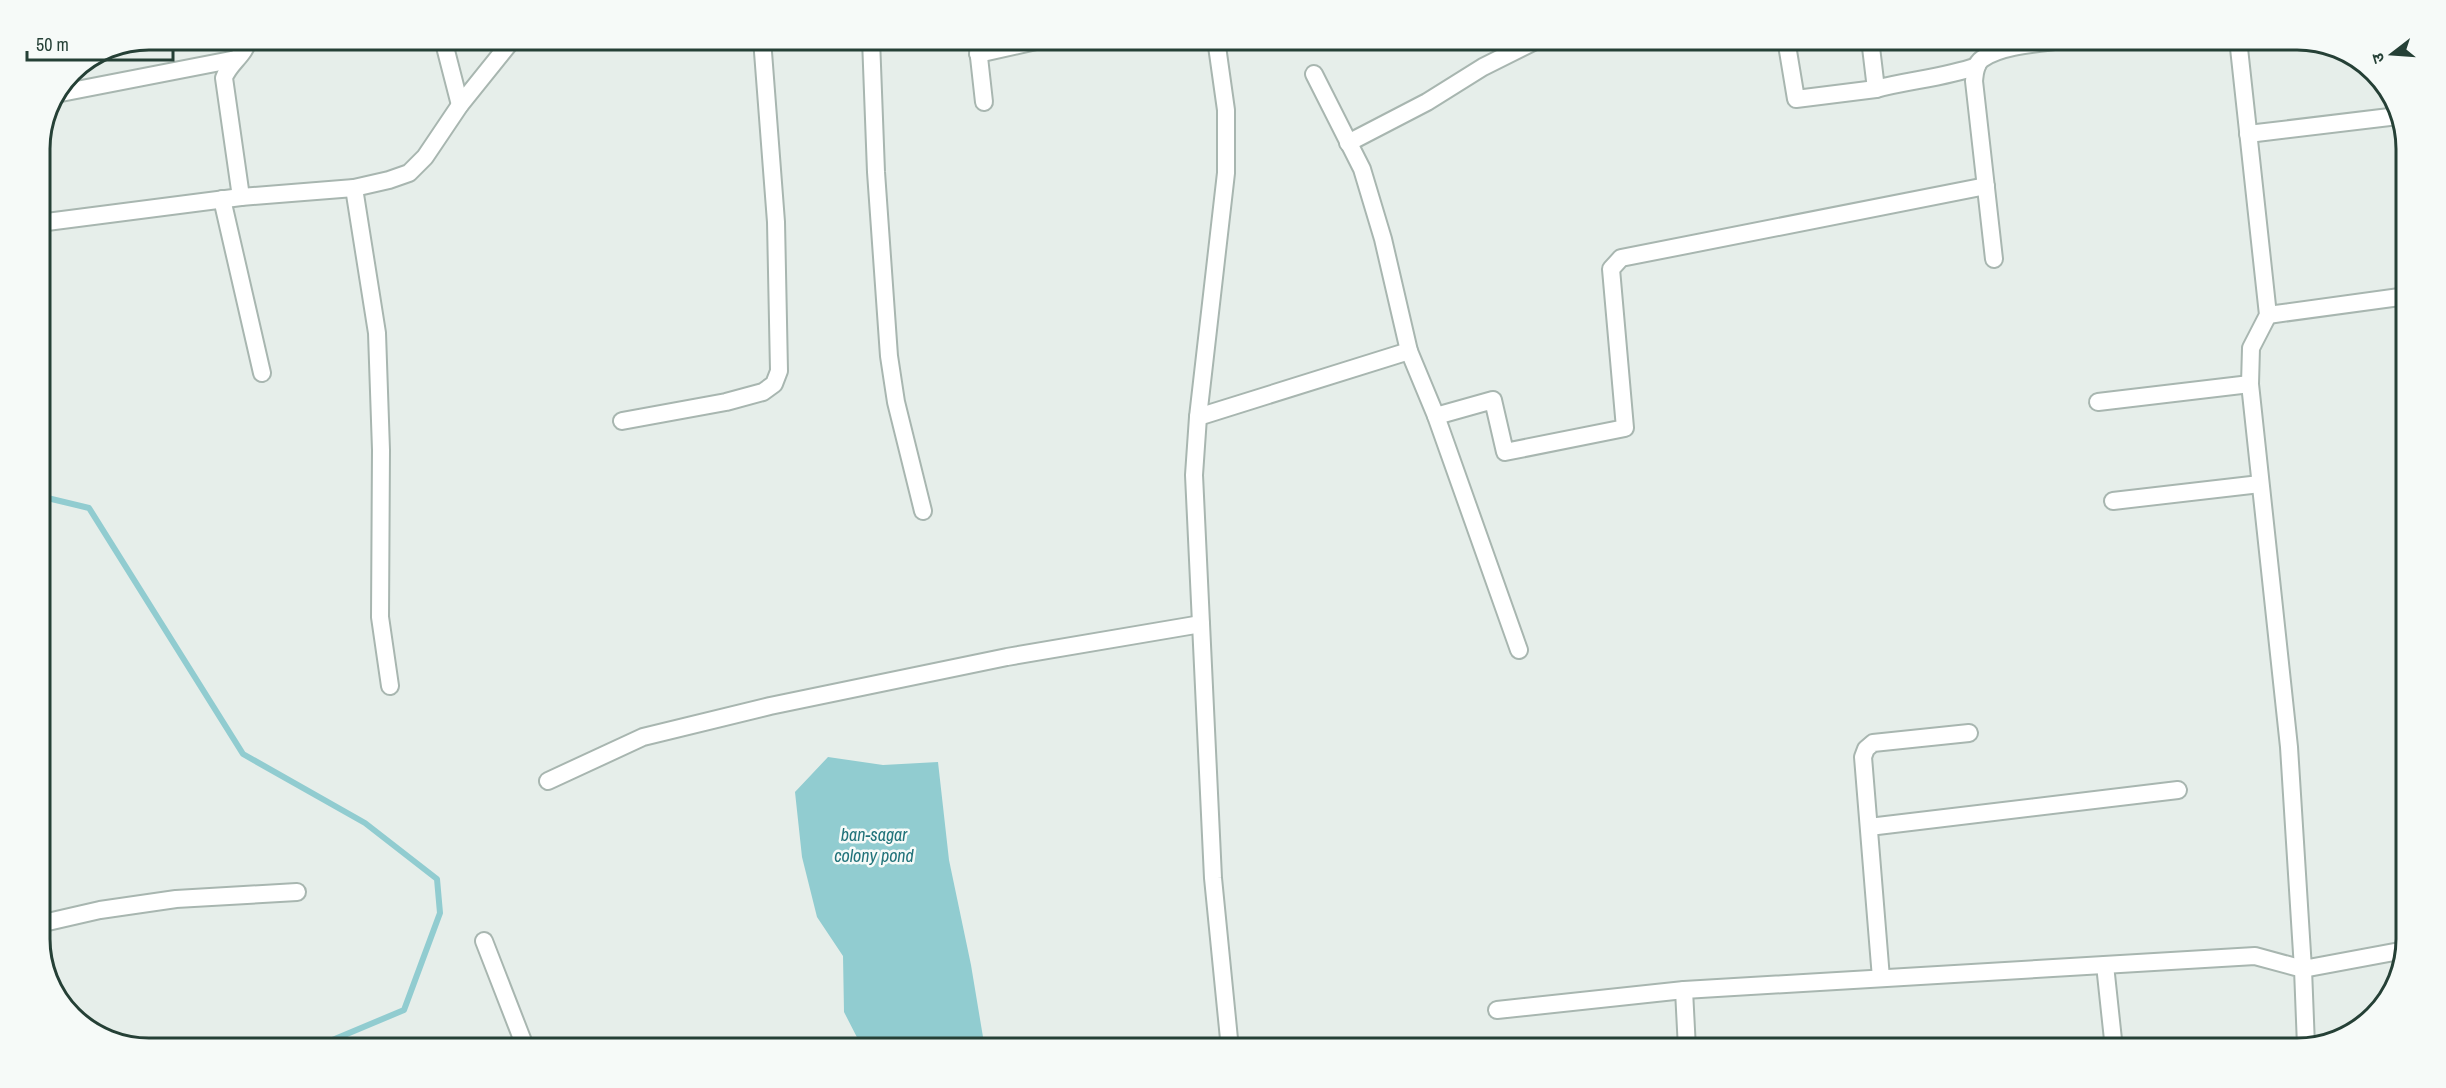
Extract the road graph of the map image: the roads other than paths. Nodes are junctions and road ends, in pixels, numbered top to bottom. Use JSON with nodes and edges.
{"nodes":[{"id":1,"x":245,"y":50,"type":"edge"},
{"id":2,"x":446,"y":50,"type":"edge"},
{"id":3,"x":504,"y":50,"type":"edge"},
{"id":4,"x":763,"y":50,"type":"edge"},
{"id":5,"x":871,"y":50,"type":"edge"},
{"id":6,"x":978,"y":50,"type":"edge"},
{"id":7,"x":1218,"y":50,"type":"edge"},
{"id":8,"x":1517,"y":50,"type":"edge"},
{"id":9,"x":1788,"y":50,"type":"edge"},
{"id":10,"x":1871,"y":50,"type":"edge"},
{"id":11,"x":2004,"y":50,"type":"edge"},
{"id":12,"x":2239,"y":50,"type":"edge"},
{"id":13,"x":236,"y":59,"type":"junction"},
{"id":14,"x":1977,"y":66,"type":"junction"},
{"id":15,"x":1314,"y":74,"type":"dead end"},
{"id":16,"x":1876,"y":89,"type":"junction"},
{"id":17,"x":68,"y":92,"type":"edge"},
{"id":18,"x":984,"y":102,"type":"dead end"},
{"id":19,"x":460,"y":105,"type":"junction"},
{"id":20,"x":2391,"y":117,"type":"edge"},
{"id":21,"x":2248,"y":134,"type":"junction"},
{"id":22,"x":1348,"y":143,"type":"junction"},
{"id":23,"x":1986,"y":186,"type":"junction"},
{"id":24,"x":354,"y":188,"type":"junction"},
{"id":25,"x":241,"y":197,"type":"junction"},
{"id":26,"x":222,"y":199,"type":"junction"},
{"id":27,"x":50,"y":221,"type":"edge"},
{"id":28,"x":1994,"y":259,"type":"dead end"},
{"id":29,"x":2396,"y":298,"type":"edge"},
{"id":30,"x":2268,"y":315,"type":"junction"},
{"id":31,"x":1409,"y":351,"type":"junction"},
{"id":32,"x":262,"y":374,"type":"dead end"},
{"id":33,"x":2250,"y":384,"type":"junction"},
{"id":34,"x":2098,"y":402,"type":"dead end"},
{"id":35,"x":1436,"y":416,"type":"junction"},
{"id":36,"x":1198,"y":417,"type":"junction"},
{"id":37,"x":622,"y":421,"type":"dead end"},
{"id":38,"x":2260,"y":484,"type":"junction"},
{"id":39,"x":2113,"y":501,"type":"dead end"},
{"id":40,"x":923,"y":511,"type":"dead end"},
{"id":41,"x":1201,"y":624,"type":"junction"},
{"id":42,"x":1519,"y":651,"type":"dead end"},
{"id":43,"x":390,"y":686,"type":"dead end"},
{"id":44,"x":1969,"y":733,"type":"dead end"},
{"id":45,"x":548,"y":781,"type":"dead end"},
{"id":46,"x":2178,"y":790,"type":"dead end"},
{"id":47,"x":1869,"y":827,"type":"junction"},
{"id":48,"x":297,"y":892,"type":"dead end"},
{"id":49,"x":50,"y":921,"type":"edge"},
{"id":50,"x":484,"y":941,"type":"dead end"},
{"id":51,"x":2395,"y":952,"type":"edge"},
{"id":52,"x":2105,"y":965,"type":"junction"},
{"id":53,"x":2303,"y":969,"type":"junction"},
{"id":54,"x":1881,"y":978,"type":"junction"},
{"id":55,"x":1684,"y":990,"type":"junction"},
{"id":56,"x":1497,"y":1010,"type":"dead end"},
{"id":57,"x":2306,"y":1038,"type":"edge"},
{"id":58,"x":522,"y":1039,"type":"edge"},
{"id":59,"x":1229,"y":1039,"type":"edge"},
{"id":60,"x":1686,"y":1039,"type":"edge"},
{"id":61,"x":2113,"y":1039,"type":"edge"}],
"edges":[{"from":1,"to":13,"type":"street"},
{"from":2,"to":19,"type":"street"},
{"from":3,"to":19,"type":"street"},
{"from":4,"to":37,"type":"street"},
{"from":5,"to":40,"type":"street"},
{"from":6,"to":18,"type":"street"},
{"from":7,"to":36,"type":"street"},
{"from":8,"to":22,"type":"street"},
{"from":9,"to":16,"type":"street"},
{"from":10,"to":16,"type":"street"},
{"from":11,"to":14,"type":"street"},
{"from":12,"to":21,"type":"street"},
{"from":13,"to":17,"type":"street"},
{"from":13,"to":25,"type":"street"},
{"from":14,"to":16,"type":"street"},
{"from":14,"to":23,"type":"street"},
{"from":15,"to":22,"type":"street"},
{"from":19,"to":24,"type":"street"},
{"from":20,"to":21,"type":"street"},
{"from":21,"to":30,"type":"street"},
{"from":22,"to":31,"type":"street"},
{"from":23,"to":28,"type":"street"},
{"from":23,"to":35,"type":"street"},
{"from":24,"to":25,"type":"street"},
{"from":24,"to":43,"type":"street"},
{"from":25,"to":26,"type":"street"},
{"from":26,"to":27,"type":"street"},
{"from":26,"to":32,"type":"street"},
{"from":29,"to":30,"type":"street"},
{"from":30,"to":33,"type":"street"},
{"from":31,"to":35,"type":"street"},
{"from":31,"to":36,"type":"street"},
{"from":33,"to":34,"type":"street"},
{"from":33,"to":38,"type":"street"},
{"from":35,"to":42,"type":"street"},
{"from":36,"to":41,"type":"street"},
{"from":38,"to":39,"type":"street"},
{"from":38,"to":53,"type":"street"},
{"from":41,"to":45,"type":"street"},
{"from":41,"to":59,"type":"street"},
{"from":44,"to":47,"type":"street"},
{"from":46,"to":47,"type":"street"},
{"from":47,"to":54,"type":"street"},
{"from":48,"to":49,"type":"street"},
{"from":50,"to":58,"type":"street"},
{"from":51,"to":53,"type":"street"},
{"from":52,"to":53,"type":"street"},
{"from":52,"to":54,"type":"street"},
{"from":52,"to":61,"type":"street"},
{"from":53,"to":57,"type":"street"},
{"from":54,"to":55,"type":"street"},
{"from":55,"to":56,"type":"street"},
{"from":55,"to":60,"type":"street"}]}
